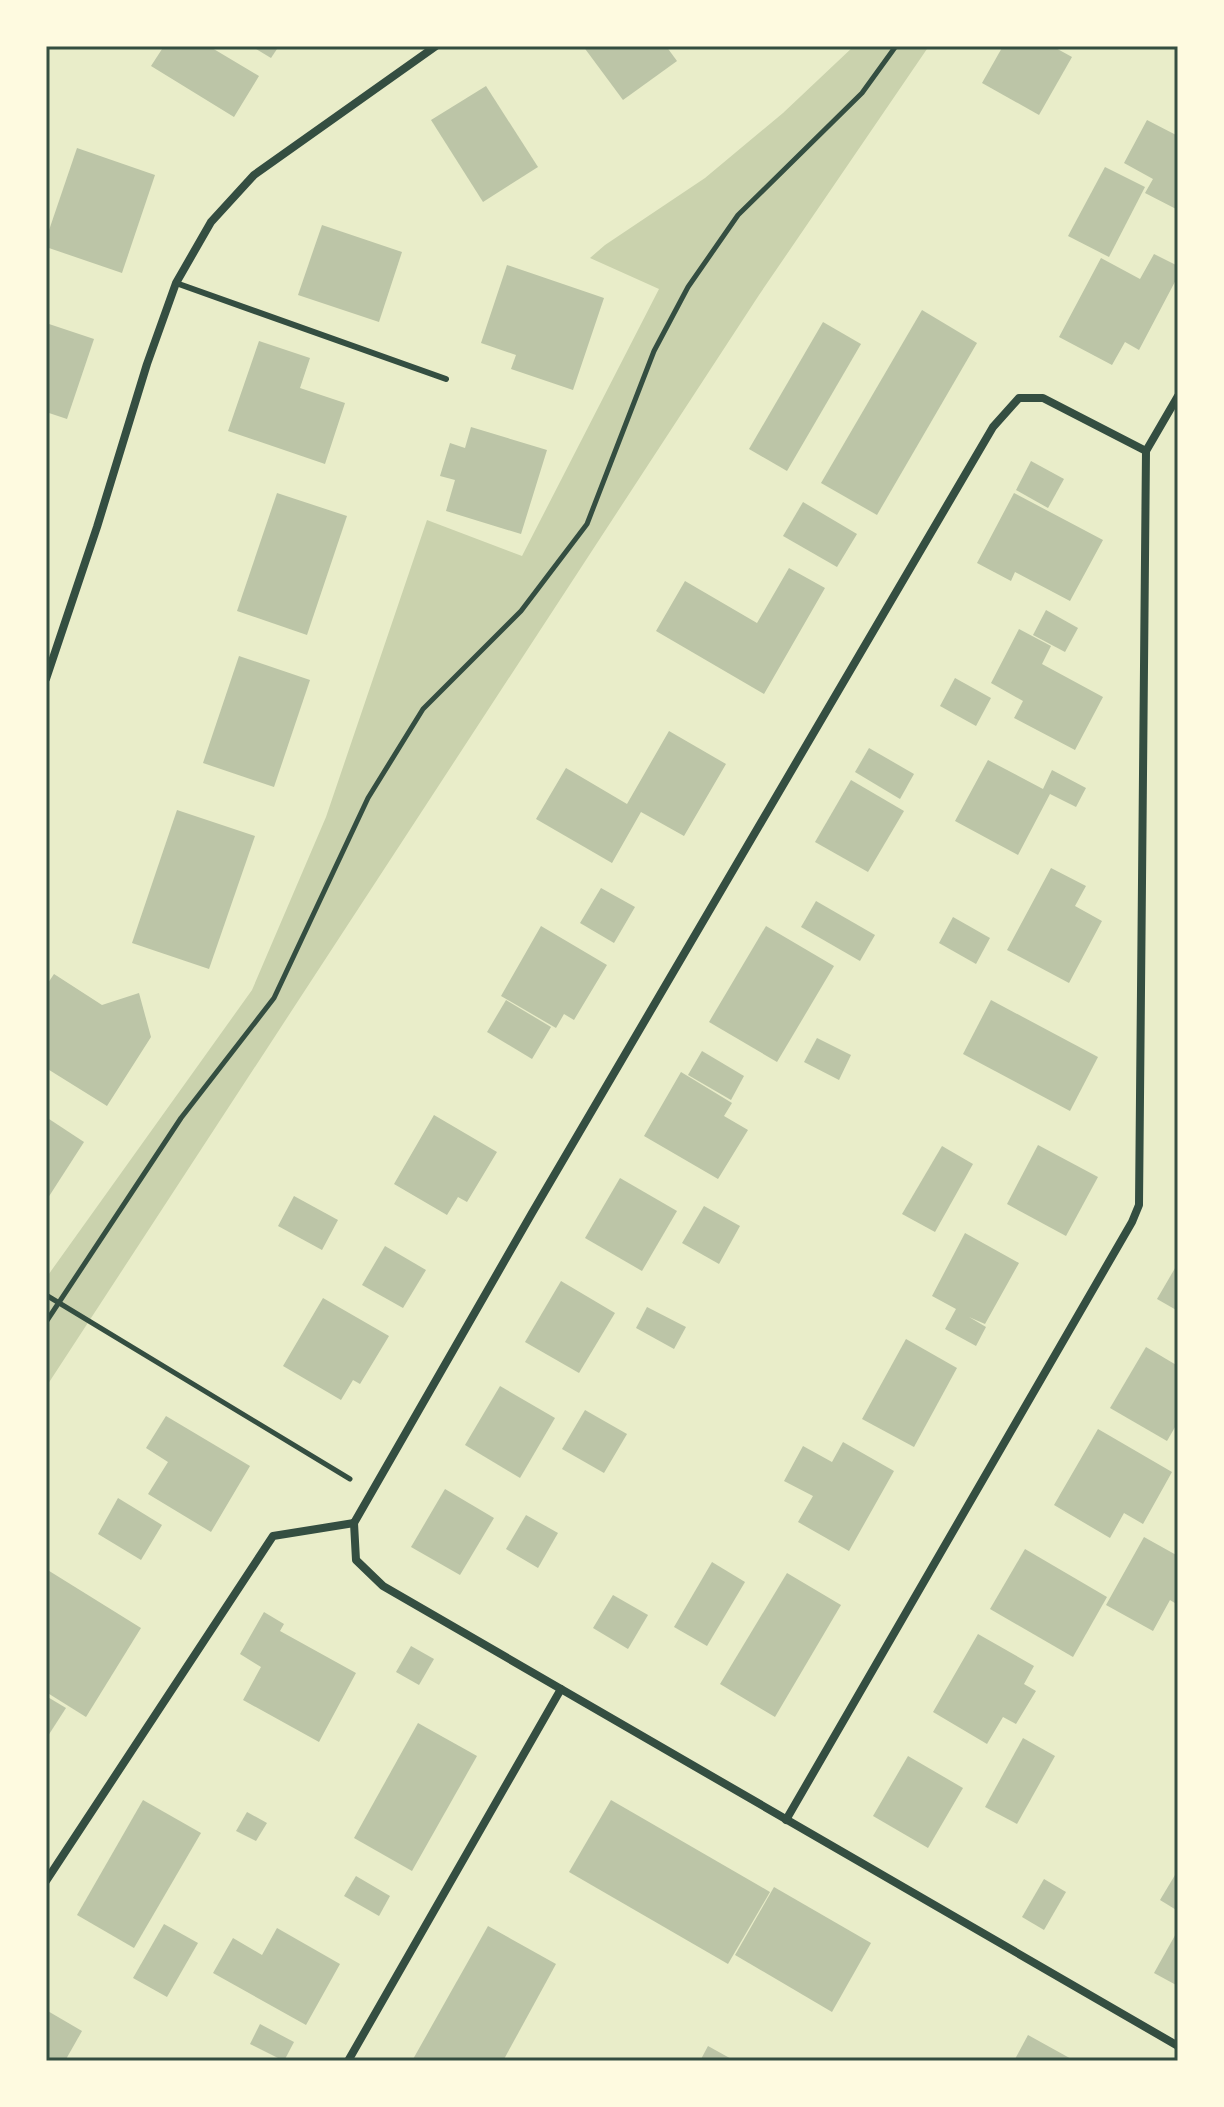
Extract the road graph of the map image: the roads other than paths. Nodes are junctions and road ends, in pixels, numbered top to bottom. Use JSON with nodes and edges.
{"nodes":[{"id":1,"x":436,"y":46,"type":"edge"},
{"id":2,"x":176,"y":283,"type":"junction"},
{"id":3,"x":446,"y":379,"type":"dead end"},
{"id":4,"x":1178,"y":396,"type":"edge"},
{"id":5,"x":1146,"y":451,"type":"junction"},
{"id":6,"x":46,"y":679,"type":"edge"},
{"id":7,"x":354,"y":1523,"type":"junction"},
{"id":8,"x":561,"y":1689,"type":"junction"},
{"id":9,"x":786,"y":1820,"type":"junction"},
{"id":10,"x":46,"y":1881,"type":"edge"},
{"id":11,"x":1178,"y":2046,"type":"edge"},
{"id":12,"x":348,"y":2061,"type":"edge"}],
"edges":[{"from":1,"to":2,"type":"street"},
{"from":2,"to":3,"type":"lane"},
{"from":2,"to":6,"type":"street"},
{"from":4,"to":5,"type":"street"},
{"from":5,"to":7,"type":"street"},
{"from":5,"to":9,"type":"street"},
{"from":7,"to":8,"type":"street"},
{"from":7,"to":10,"type":"street"},
{"from":8,"to":9,"type":"street"},
{"from":8,"to":12,"type":"street"},
{"from":9,"to":11,"type":"street"}]}
